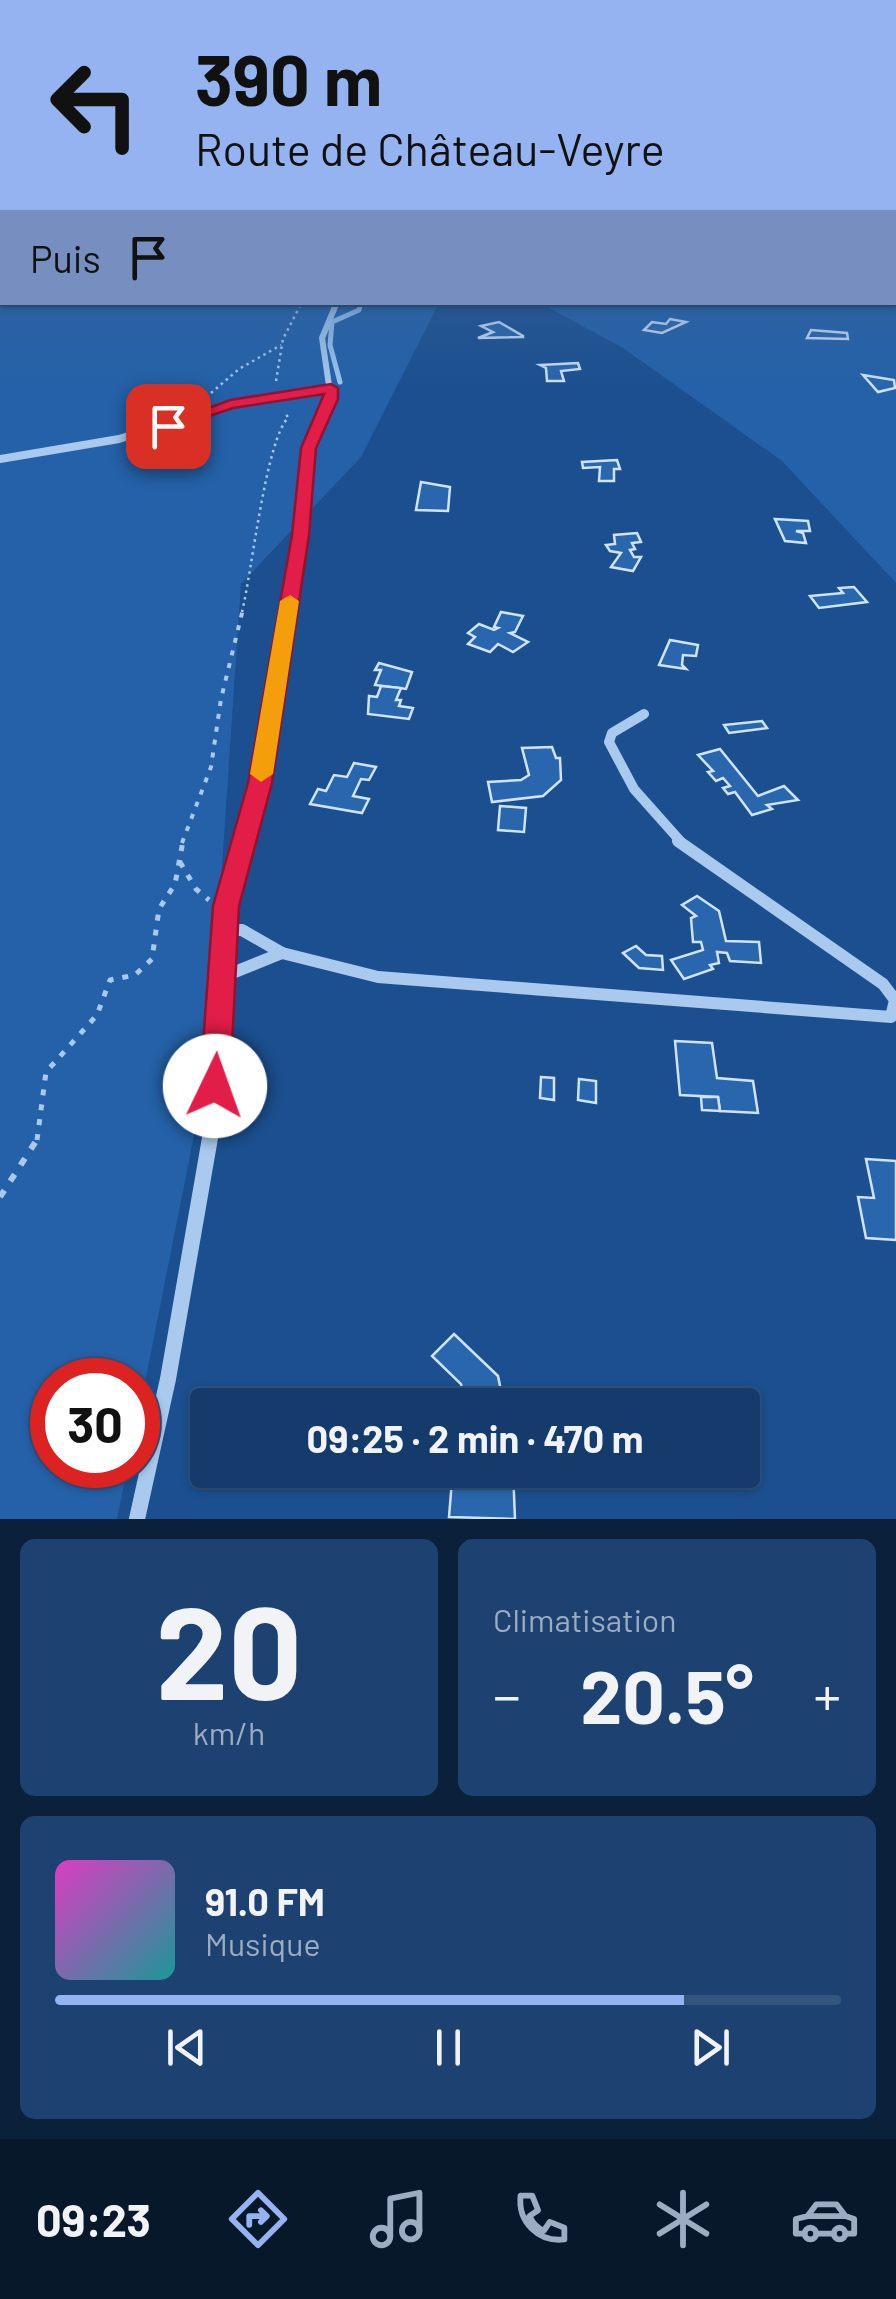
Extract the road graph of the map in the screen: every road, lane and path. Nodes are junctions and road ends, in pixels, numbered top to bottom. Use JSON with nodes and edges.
{"nodes":[{"id":1,"x":301,"y":305,"type":"edge"},
{"id":2,"x":337,"y":305,"type":"edge"},
{"id":3,"x":281,"y":345,"type":"junction"},
{"id":4,"x":331,"y":388,"type":"junction"},
{"id":5,"x":278,"y":396,"type":"junction"},
{"id":6,"x":208,"y":410,"type":"junction"},
{"id":7,"x":0,"y":459,"type":"edge"},
{"id":8,"x":644,"y":714,"type":"dead end"},
{"id":9,"x":180,"y":862,"type":"junction"},
{"id":10,"x":226,"y":906,"type":"junction"},
{"id":11,"x":222,"y":930,"type":"junction"},
{"id":12,"x":282,"y":953,"type":"junction"},
{"id":13,"x":220,"y":978,"type":"junction"},
{"id":14,"x":0,"y":1196,"type":"edge"},
{"id":15,"x":137,"y":1519,"type":"edge"}],
"edges":[{"from":1,"to":3,"type":"path"},
{"from":2,"to":4,"type":"street"},
{"from":3,"to":5,"type":"path"},
{"from":3,"to":6,"type":"path"},
{"from":4,"to":5,"type":"street"},
{"from":4,"to":10,"type":"street"},
{"from":5,"to":6,"type":"street"},
{"from":5,"to":9,"type":"path"},
{"from":6,"to":7,"type":"street"},
{"from":8,"to":12,"type":"street"},
{"from":9,"to":10,"type":"path"},
{"from":9,"to":14,"type":"path"},
{"from":10,"to":11,"type":"street"},
{"from":11,"to":12,"type":"street"},
{"from":11,"to":13,"type":"street"},
{"from":12,"to":13,"type":"street"},
{"from":13,"to":15,"type":"street"}]}
